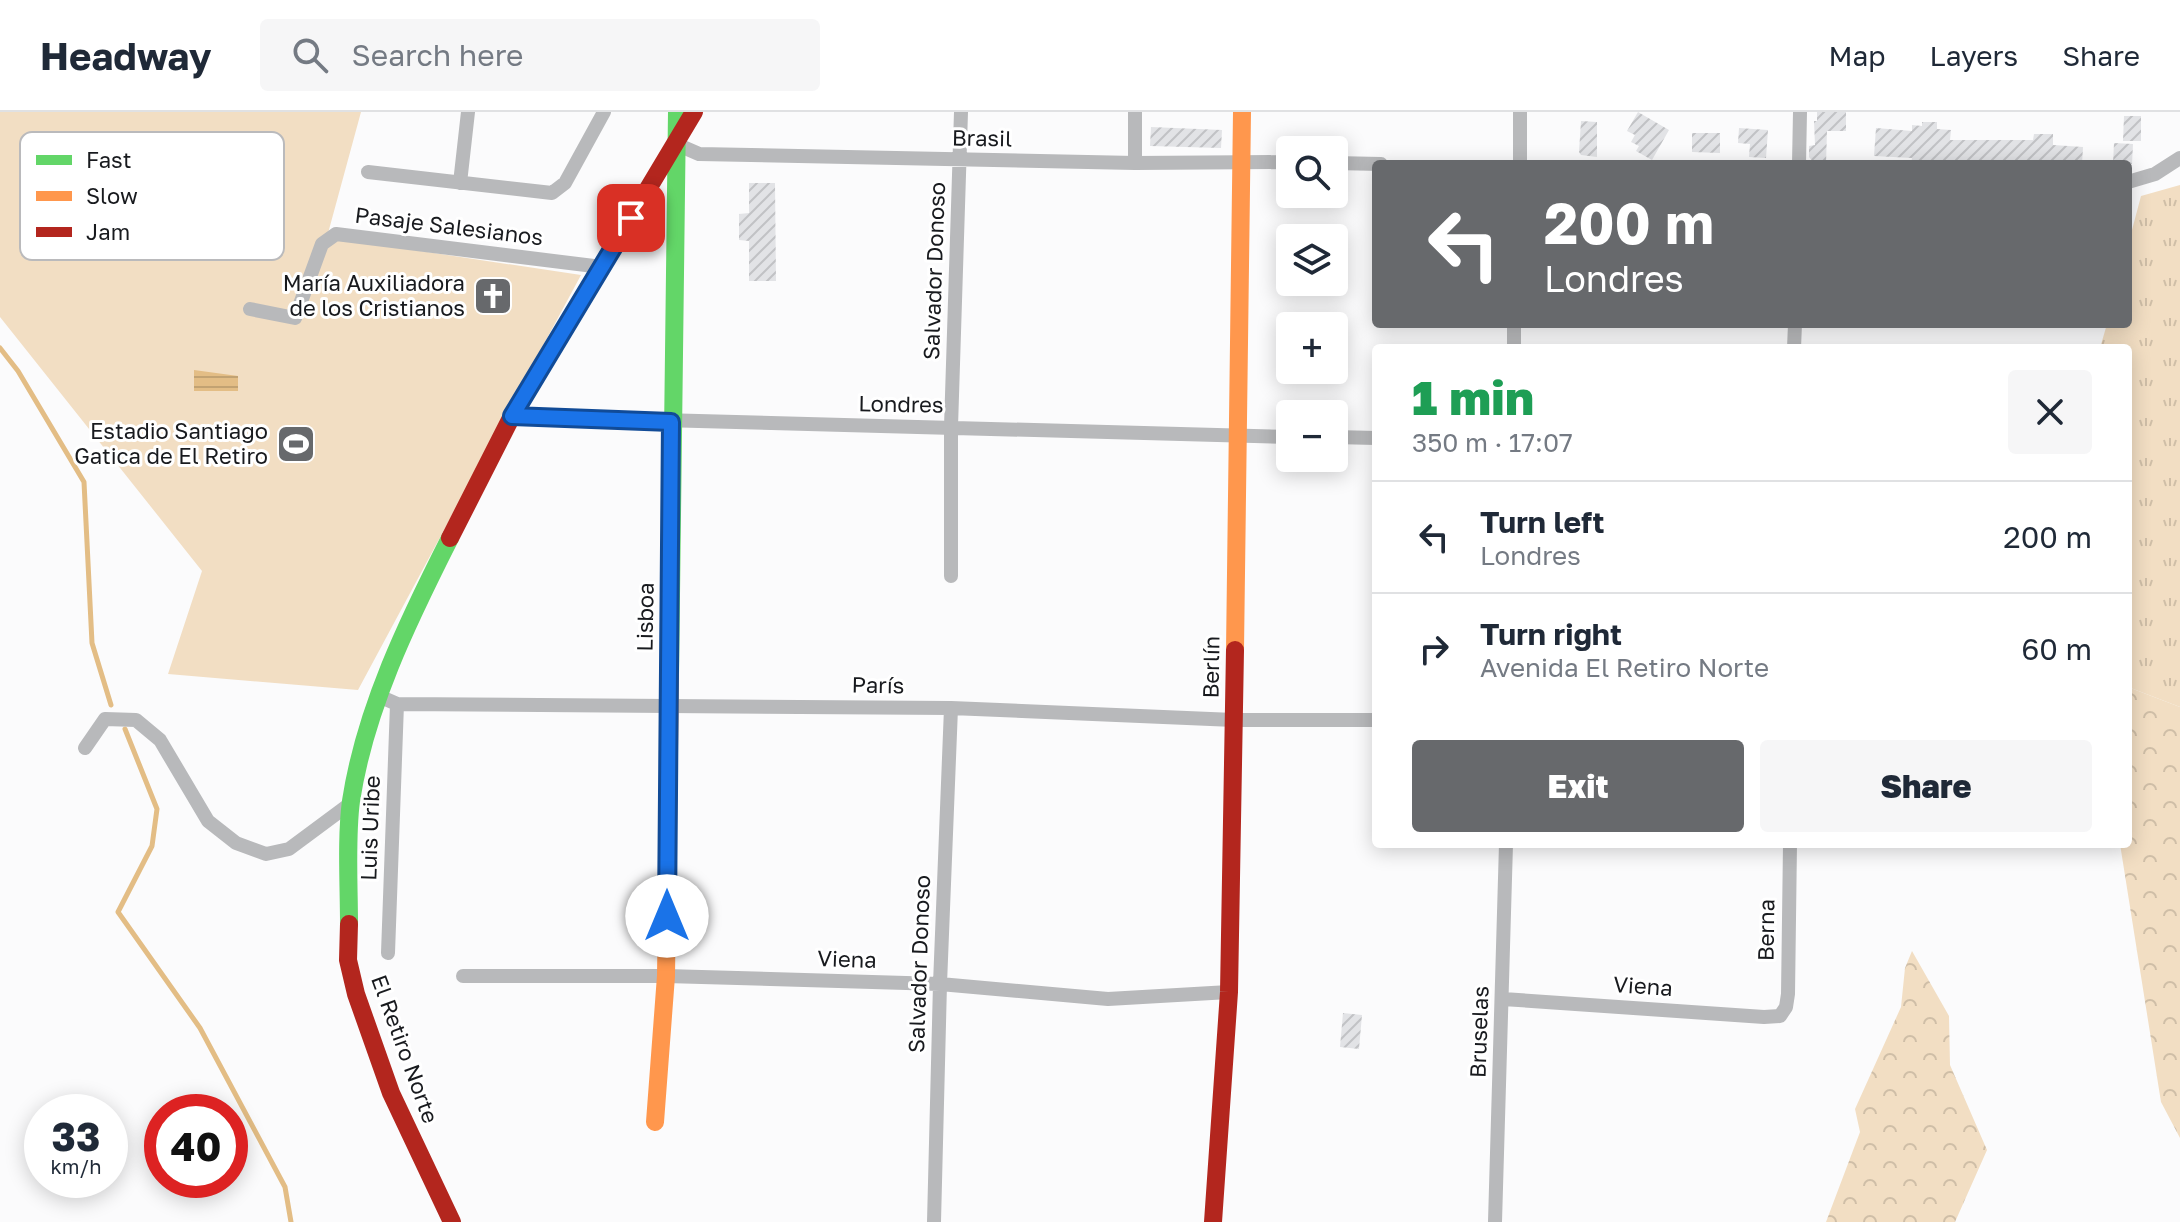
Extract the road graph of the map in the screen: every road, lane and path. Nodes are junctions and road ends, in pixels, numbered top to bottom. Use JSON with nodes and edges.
{"nodes":[{"id":1,"x":468,"y":112,"type":"edge"},
{"id":2,"x":604,"y":112,"type":"edge"},
{"id":3,"x":677,"y":112,"type":"edge"},
{"id":4,"x":694,"y":112,"type":"edge"},
{"id":5,"x":961,"y":112,"type":"edge"},
{"id":6,"x":1135,"y":112,"type":"edge"},
{"id":7,"x":1242,"y":112,"type":"edge"},
{"id":8,"x":1520,"y":112,"type":"edge"},
{"id":9,"x":1800,"y":112,"type":"edge"},
{"id":10,"x":676,"y":144,"type":"junction"},
{"id":11,"x":2180,"y":158,"type":"edge"},
{"id":12,"x":961,"y":159,"type":"junction"},
{"id":13,"x":1520,"y":160,"type":"edge"},
{"id":14,"x":1799,"y":160,"type":"edge"},
{"id":15,"x":1276,"y":162,"type":"edge"},
{"id":16,"x":1135,"y":163,"type":"junction"},
{"id":17,"x":1241,"y":163,"type":"junction"},
{"id":18,"x":1348,"y":163,"type":"edge"},
{"id":19,"x":1372,"y":164,"type":"edge"},
{"id":20,"x":368,"y":172,"type":"dead end"},
{"id":21,"x":2132,"y":181,"type":"edge"},
{"id":22,"x":460,"y":183,"type":"junction"},
{"id":23,"x":602,"y":267,"type":"junction"},
{"id":24,"x":250,"y":309,"type":"dead end"},
{"id":25,"x":512,"y":416,"type":"junction"},
{"id":26,"x":671,"y":422,"type":"junction"},
{"id":27,"x":951,"y":427,"type":"junction"},
{"id":28,"x":1239,"y":436,"type":"junction"},
{"id":29,"x":1276,"y":437,"type":"edge"},
{"id":30,"x":1348,"y":437,"type":"edge"},
{"id":31,"x":1372,"y":438,"type":"edge"},
{"id":32,"x":951,"y":576,"type":"dead end"},
{"id":33,"x":389,"y":700,"type":"junction"},
{"id":34,"x":668,"y":704,"type":"junction"},
{"id":35,"x":951,"y":708,"type":"junction"},
{"id":36,"x":1234,"y":720,"type":"junction"},
{"id":37,"x":1372,"y":720,"type":"edge"},
{"id":38,"x":85,"y":748,"type":"dead end"},
{"id":39,"x":351,"y":803,"type":"junction"},
{"id":40,"x":1506,"y":848,"type":"edge"},
{"id":41,"x":1790,"y":848,"type":"edge"},
{"id":42,"x":388,"y":953,"type":"dead end"},
{"id":43,"x":463,"y":976,"type":"dead end"},
{"id":44,"x":666,"y":976,"type":"junction"},
{"id":45,"x":940,"y":984,"type":"junction"},
{"id":46,"x":1229,"y":992,"type":"junction"},
{"id":47,"x":1503,"y":999,"type":"junction"},
{"id":48,"x":1780,"y":1016,"type":"joint"},
{"id":49,"x":655,"y":1122,"type":"dead end"},
{"id":50,"x":452,"y":1222,"type":"edge"},
{"id":51,"x":934,"y":1222,"type":"edge"},
{"id":52,"x":1213,"y":1222,"type":"edge"},
{"id":53,"x":1495,"y":1222,"type":"edge"}],
"edges":[{"from":1,"to":22,"type":"street"},
{"from":2,"to":22,"type":"street"},
{"from":3,"to":10,"type":"street","name":"Lisboa"},
{"from":4,"to":10,"type":"street","name":"El Retiro Norte"},
{"from":5,"to":12,"type":"street","name":"Salvador Donoso"},
{"from":6,"to":16,"type":"street"},
{"from":7,"to":17,"type":"street","name":"Berlín"},
{"from":8,"to":13,"type":"street"},
{"from":9,"to":14,"type":"street"},
{"from":10,"to":12,"type":"street","name":"Brasil"},
{"from":10,"to":23,"type":"street","name":"El Retiro Norte"},
{"from":10,"to":26,"type":"street","name":"Lisboa"},
{"from":11,"to":21,"type":"street"},
{"from":12,"to":16,"type":"street","name":"Brasil"},
{"from":12,"to":27,"type":"street","name":"Salvador Donoso"},
{"from":15,"to":17,"type":"street","name":"Brasil"},
{"from":16,"to":17,"type":"street","name":"Brasil"},
{"from":17,"to":28,"type":"street","name":"Berlín"},
{"from":18,"to":19,"type":"street"},
{"from":20,"to":22,"type":"street"},
{"from":23,"to":24,"type":"street","name":"Pasaje Salesianos"},
{"from":23,"to":25,"type":"street","name":"El Retiro Norte"},
{"from":25,"to":26,"type":"street","name":"Londres"},
{"from":25,"to":33,"type":"street","name":"El Retiro Norte"},
{"from":26,"to":27,"type":"street","name":"Londres"},
{"from":26,"to":34,"type":"street","name":"Lisboa"},
{"from":27,"to":28,"type":"street","name":"Londres"},
{"from":27,"to":32,"type":"street","name":"Salvador Donoso"},
{"from":28,"to":29,"type":"street","name":"Londres"},
{"from":28,"to":36,"type":"street","name":"Berlín"},
{"from":30,"to":31,"type":"street"},
{"from":33,"to":34,"type":"street","name":"París"},
{"from":33,"to":39,"type":"street","name":"El Retiro Norte"},
{"from":33,"to":42,"type":"street","name":"Luis Uribe"},
{"from":34,"to":35,"type":"street","name":"París"},
{"from":34,"to":44,"type":"street","name":"Lisboa"},
{"from":35,"to":36,"type":"street","name":"París"},
{"from":35,"to":45,"type":"street","name":"Salvador Donoso"},
{"from":36,"to":37,"type":"street","name":"París"},
{"from":36,"to":46,"type":"street","name":"Berlín"},
{"from":38,"to":39,"type":"street"},
{"from":39,"to":50,"type":"street","name":"El Retiro Norte"},
{"from":40,"to":47,"type":"street","name":"Bruselas"},
{"from":41,"to":48,"type":"street","name":"Berna"},
{"from":43,"to":44,"type":"street","name":"Viena"},
{"from":44,"to":45,"type":"street","name":"Viena"},
{"from":44,"to":49,"type":"street","name":"Lisboa"},
{"from":45,"to":46,"type":"street","name":"Viena"},
{"from":45,"to":51,"type":"street","name":"Salvador Donoso"},
{"from":46,"to":52,"type":"street","name":"Berlín"},
{"from":47,"to":48,"type":"street","name":"Viena"},
{"from":47,"to":53,"type":"street","name":"Bruselas"}]}
